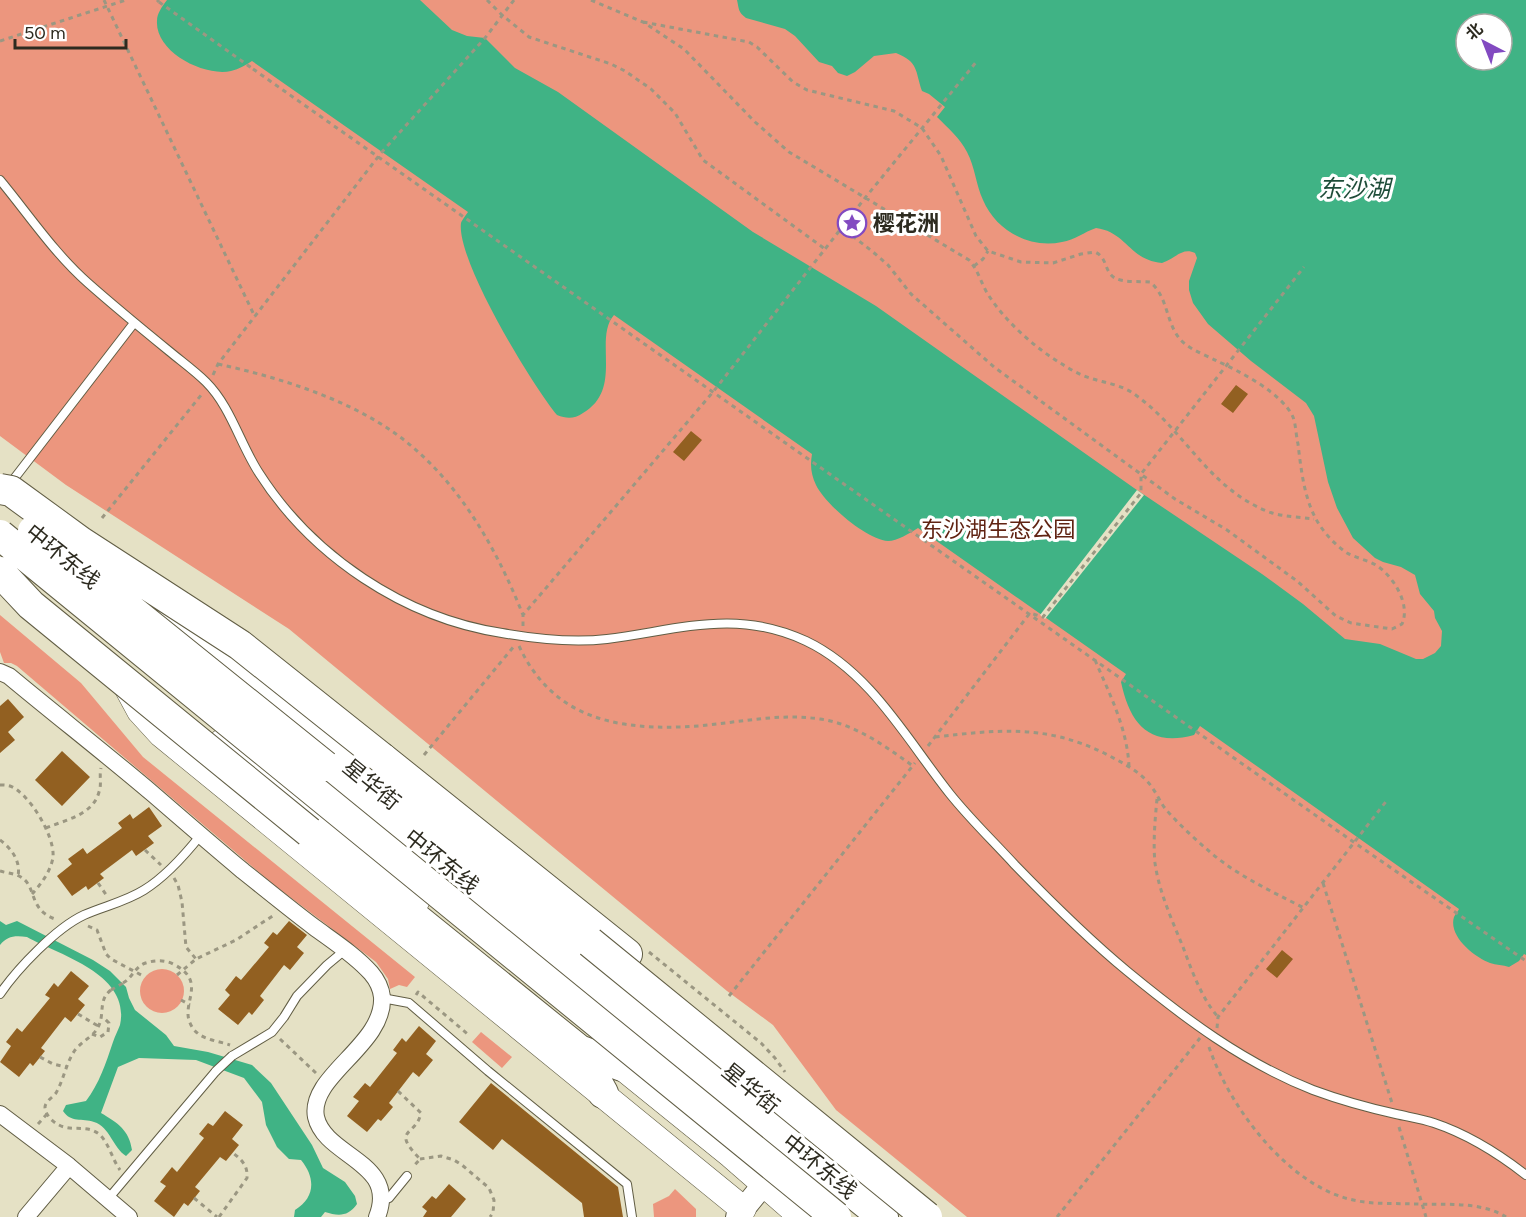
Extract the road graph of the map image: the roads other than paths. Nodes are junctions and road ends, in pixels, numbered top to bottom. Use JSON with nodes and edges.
{"nodes":[{"id":1,"x":0,"y":180,"type":"edge"},
{"id":2,"x":134,"y":323,"type":"junction"},
{"id":3,"x":0,"y":496,"type":"edge"},
{"id":4,"x":0,"y":536,"type":"edge"},
{"id":5,"x":0,"y":560,"type":"edge"},
{"id":6,"x":0,"y":572,"type":"edge"},
{"id":7,"x":105,"y":647,"type":"junction"},
{"id":8,"x":0,"y":672,"type":"edge"},
{"id":9,"x":314,"y":738,"type":"junction"},
{"id":10,"x":200,"y":836,"type":"junction"},
{"id":11,"x":345,"y":950,"type":"junction"},
{"id":12,"x":0,"y":994,"type":"edge"},
{"id":13,"x":382,"y":998,"type":"junction"},
{"id":14,"x":579,"y":1050,"type":"junction"},
{"id":15,"x":622,"y":1066,"type":"junction"},
{"id":16,"x":603,"y":1093,"type":"junction"},
{"id":17,"x":0,"y":1114,"type":"edge"},
{"id":18,"x":806,"y":1132,"type":"junction"},
{"id":19,"x":69,"y":1166,"type":"junction"},
{"id":20,"x":1526,"y":1175,"type":"edge"},
{"id":21,"x":407,"y":1176,"type":"road end"},
{"id":22,"x":763,"y":1185,"type":"junction"},
{"id":23,"x":108,"y":1199,"type":"junction"},
{"id":24,"x":379,"y":1209,"type":"edge"},
{"id":25,"x":740,"y":1213,"type":"edge"},
{"id":26,"x":26,"y":1217,"type":"edge"},
{"id":27,"x":129,"y":1217,"type":"edge"},
{"id":28,"x":632,"y":1217,"type":"edge"},
{"id":29,"x":802,"y":1217,"type":"edge"},
{"id":30,"x":836,"y":1217,"type":"edge"},
{"id":31,"x":884,"y":1217,"type":"edge"},
{"id":32,"x":908,"y":1217,"type":"edge"},
{"id":33,"x":927,"y":1217,"type":"edge"}],
"edges":[{"from":1,"to":2,"type":"lane"},
{"from":2,"to":3,"type":"lane"},
{"from":2,"to":20,"type":"lane"},
{"from":3,"to":9,"type":"main road","name":"星华街"},
{"from":3,"to":18,"type":"highway","bridge":true},
{"from":3,"to":31,"type":"highway","name":"中环东线","bridge":true},
{"from":4,"to":30,"type":"highway","name":"中环东线","bridge":true},
{"from":5,"to":7,"type":"main road"},
{"from":6,"to":14,"type":"highway","bridge":true},
{"from":7,"to":15,"type":"main road"},
{"from":7,"to":16,"type":"main road"},
{"from":8,"to":10,"type":"street"},
{"from":9,"to":18,"type":"main road","name":"星华街"},
{"from":9,"to":33,"type":"highway","bridge":true},
{"from":10,"to":11,"type":"street"},
{"from":10,"to":12,"type":"lane"},
{"from":11,"to":13,"type":"street"},
{"from":11,"to":23,"type":"lane","bridge":true},
{"from":13,"to":24,"type":"street"},
{"from":13,"to":28,"type":"lane"},
{"from":14,"to":15,"type":"highway"},
{"from":14,"to":16,"type":"highway"},
{"from":15,"to":22,"type":"main road"},
{"from":16,"to":25,"type":"main road"},
{"from":17,"to":19,"type":"street"},
{"from":18,"to":32,"type":"main road","name":"星华街"},
{"from":19,"to":23,"type":"street"},
{"from":19,"to":26,"type":"street"},
{"from":21,"to":24,"type":"lane"},
{"from":22,"to":25,"type":"main road"},
{"from":22,"to":29,"type":"main road"},
{"from":23,"to":27,"type":"street"}]}
